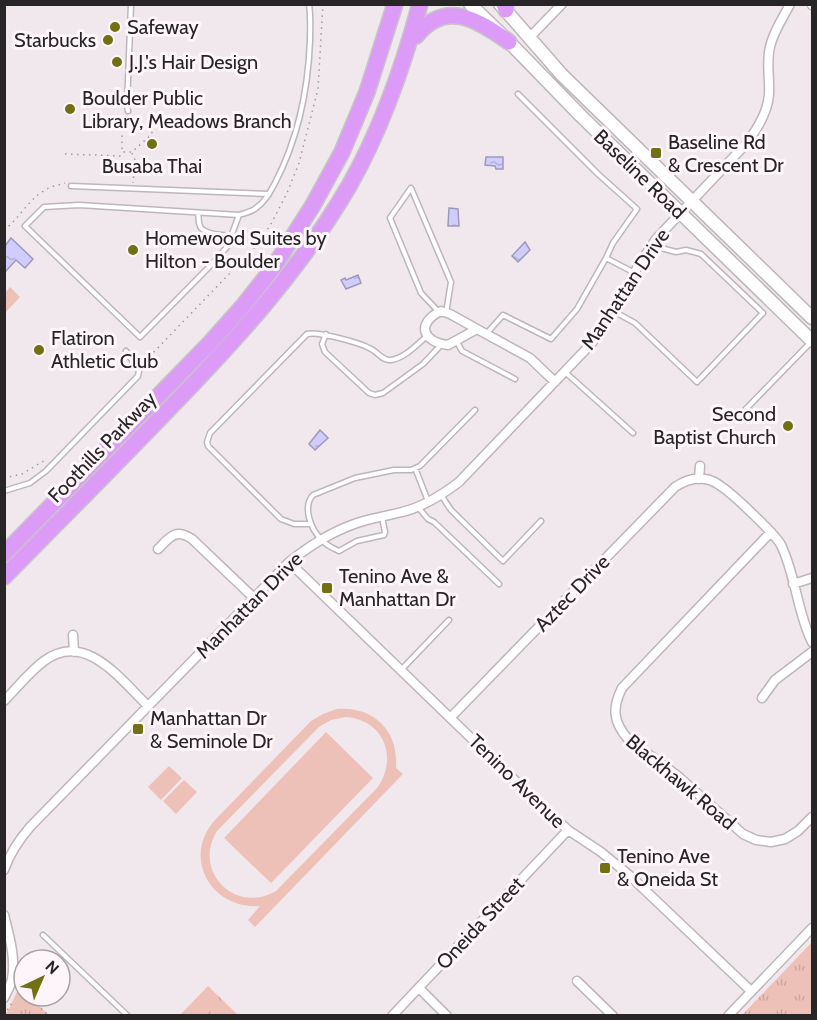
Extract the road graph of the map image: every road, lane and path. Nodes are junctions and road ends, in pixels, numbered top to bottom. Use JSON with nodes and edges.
{"nodes":[{"id":1,"x":131,"y":4,"type":"edge"},
{"id":2,"x":309,"y":4,"type":"edge"},
{"id":3,"x":388,"y":4,"type":"edge"},
{"id":4,"x":395,"y":4,"type":"edge"},
{"id":5,"x":420,"y":4,"type":"edge"},
{"id":6,"x":470,"y":4,"type":"edge"},
{"id":7,"x":562,"y":4,"type":"edge"},
{"id":8,"x":790,"y":4,"type":"edge"},
{"id":9,"x":504,"y":6,"type":"edge"},
{"id":10,"x":530,"y":37,"type":"junction"},
{"id":11,"x":509,"y":42,"type":"junction"},
{"id":12,"x":405,"y":54,"type":"junction"},
{"id":13,"x":377,"y":63,"type":"junction"},
{"id":14,"x":518,"y":94,"type":"dead end"},
{"id":15,"x":129,"y":111,"type":"joint"},
{"id":16,"x":122,"y":123,"type":"junction"},
{"id":17,"x":122,"y":152,"type":"junction"},
{"id":18,"x":132,"y":152,"type":"junction"},
{"id":19,"x":65,"y":154,"type":"dead end"},
{"id":20,"x":70,"y":184,"type":"joint"},
{"id":21,"x":135,"y":189,"type":"junction"},
{"id":22,"x":269,"y":194,"type":"junction"},
{"id":23,"x":691,"y":200,"type":"junction"},
{"id":24,"x":680,"y":212,"type":"junction"},
{"id":25,"x":198,"y":213,"type":"junction"},
{"id":26,"x":239,"y":215,"type":"junction"},
{"id":27,"x":4,"y":230,"type":"edge"},
{"id":28,"x":231,"y":236,"type":"junction"},
{"id":29,"x":653,"y":243,"type":"junction"},
{"id":30,"x":606,"y":258,"type":"junction"},
{"id":31,"x":635,"y":273,"type":"junction"},
{"id":32,"x":442,"y":312,"type":"junction"},
{"id":33,"x":614,"y":312,"type":"junction"},
{"id":34,"x":813,"y":318,"type":"edge"},
{"id":35,"x":477,"y":329,"type":"junction"},
{"id":36,"x":486,"y":333,"type":"junction"},
{"id":37,"x":326,"y":334,"type":"junction"},
{"id":38,"x":426,"y":336,"type":"junction"},
{"id":39,"x":812,"y":340,"type":"edge"},
{"id":40,"x":457,"y":341,"type":"junction"},
{"id":41,"x":441,"y":345,"type":"junction"},
{"id":42,"x":126,"y":351,"type":"dead end"},
{"id":43,"x":565,"y":371,"type":"junction"},
{"id":44,"x":515,"y":379,"type":"dead end"},
{"id":45,"x":555,"y":382,"type":"junction"},
{"id":46,"x":475,"y":410,"type":"dead end"},
{"id":47,"x":742,"y":413,"type":"dead end"},
{"id":48,"x":633,"y":433,"type":"dead end"},
{"id":49,"x":700,"y":466,"type":"dead end"},
{"id":50,"x":415,"y":468,"type":"junction"},
{"id":51,"x":699,"y":479,"type":"junction"},
{"id":52,"x":4,"y":491,"type":"edge"},
{"id":53,"x":440,"y":495,"type":"junction"},
{"id":54,"x":428,"y":502,"type":"junction"},
{"id":55,"x":418,"y":506,"type":"junction"},
{"id":56,"x":382,"y":517,"type":"junction"},
{"id":57,"x":541,"y":521,"type":"dead end"},
{"id":58,"x":311,"y":524,"type":"junction"},
{"id":59,"x":771,"y":532,"type":"junction"},
{"id":60,"x":320,"y":539,"type":"junction"},
{"id":61,"x":158,"y":549,"type":"dead end"},
{"id":62,"x":4,"y":554,"type":"edge"},
{"id":63,"x":290,"y":562,"type":"junction"},
{"id":64,"x":4,"y":577,"type":"edge"},
{"id":65,"x":813,"y":578,"type":"edge"},
{"id":66,"x":499,"y":584,"type":"dead end"},
{"id":67,"x":793,"y":584,"type":"junction"},
{"id":68,"x":254,"y":598,"type":"junction"},
{"id":69,"x":449,"y":620,"type":"dead end"},
{"id":70,"x":74,"y":634,"type":"dead end"},
{"id":71,"x":813,"y":642,"type":"edge"},
{"id":72,"x":74,"y":652,"type":"junction"},
{"id":73,"x":813,"y":652,"type":"edge"},
{"id":74,"x":402,"y":670,"type":"junction"},
{"id":75,"x":762,"y":698,"type":"dead end"},
{"id":76,"x":4,"y":702,"type":"edge"},
{"id":77,"x":148,"y":706,"type":"junction"},
{"id":78,"x":451,"y":717,"type":"junction"},
{"id":79,"x":813,"y":817,"type":"edge"},
{"id":80,"x":568,"y":830,"type":"junction"},
{"id":81,"x":4,"y":870,"type":"edge"},
{"id":82,"x":4,"y":915,"type":"edge"},
{"id":83,"x":813,"y":928,"type":"edge"},
{"id":84,"x":43,"y":935,"type":"dead end"},
{"id":85,"x":577,"y":981,"type":"dead end"},
{"id":86,"x":419,"y":988,"type":"junction"},
{"id":87,"x":751,"y":992,"type":"junction"},
{"id":88,"x":4,"y":998,"type":"edge"},
{"id":89,"x":128,"y":1016,"type":"edge"},
{"id":90,"x":392,"y":1016,"type":"edge"},
{"id":91,"x":447,"y":1016,"type":"edge"},
{"id":92,"x":614,"y":1016,"type":"edge"},
{"id":93,"x":728,"y":1016,"type":"edge"}],
"edges":[{"from":1,"to":15,"type":"lane"},
{"from":2,"to":22,"type":"lane"},
{"from":3,"to":13,"type":"highway"},
{"from":4,"to":13,"type":"highway","name":"Foothills Parkway"},
{"from":5,"to":12,"type":"highway","name":"Foothills Parkway"},
{"from":6,"to":11,"type":"main road","name":"Baseline Road"},
{"from":7,"to":10,"type":"street"},
{"from":8,"to":23,"type":"street","name":"Manhattan Drive"},
{"from":9,"to":10,"type":"main road","name":"Baseline Road"},
{"from":10,"to":23,"type":"main road","name":"Baseline Road"},
{"from":11,"to":12,"type":"highway"},
{"from":11,"to":24,"type":"main road","name":"Baseline Road"},
{"from":12,"to":64,"type":"highway","name":"Foothills Parkway"},
{"from":13,"to":62,"type":"highway","name":"Foothills Parkway"},
{"from":14,"to":30,"type":"lane"},
{"from":15,"to":16,"type":"path"},
{"from":16,"to":17,"type":"path"},
{"from":16,"to":18,"type":"path"},
{"from":17,"to":18,"type":"path"},
{"from":17,"to":19,"type":"path"},
{"from":18,"to":21,"type":"path"},
{"from":20,"to":21,"type":"lane"},
{"from":20,"to":27,"type":"path"},
{"from":21,"to":22,"type":"lane"},
{"from":22,"to":26,"type":"lane"},
{"from":23,"to":24,"type":"street","name":"Manhattan Drive"},
{"from":23,"to":34,"type":"main road","name":"Baseline Road"},
{"from":24,"to":29,"type":"street","name":"Manhattan Drive"},
{"from":24,"to":39,"type":"main road","name":"Baseline Road"},
{"from":25,"to":26,"type":"lane"},
{"from":25,"to":28,"type":"lane"},
{"from":25,"to":28,"type":"lane"},
{"from":26,"to":28,"type":"lane"},
{"from":29,"to":31,"type":"street","name":"Manhattan Drive"},
{"from":29,"to":33,"type":"lane"},
{"from":30,"to":31,"type":"lane"},
{"from":30,"to":36,"type":"lane"},
{"from":31,"to":33,"type":"street","name":"Manhattan Drive"},
{"from":32,"to":32,"type":"lane"},
{"from":32,"to":35,"type":"street"},
{"from":32,"to":38,"type":"street"},
{"from":33,"to":43,"type":"street","name":"Manhattan Drive"},
{"from":35,"to":36,"type":"street"},
{"from":35,"to":40,"type":"street"},
{"from":36,"to":45,"type":"street"},
{"from":37,"to":38,"type":"lane"},
{"from":37,"to":41,"type":"lane"},
{"from":37,"to":58,"type":"lane"},
{"from":38,"to":41,"type":"street"},
{"from":39,"to":47,"type":"lane"},
{"from":40,"to":41,"type":"street"},
{"from":40,"to":44,"type":"lane"},
{"from":42,"to":52,"type":"lane"},
{"from":43,"to":45,"type":"street","name":"Manhattan Drive"},
{"from":43,"to":48,"type":"lane"},
{"from":45,"to":53,"type":"street","name":"Manhattan Drive"},
{"from":46,"to":50,"type":"lane"},
{"from":49,"to":51,"type":"street"},
{"from":50,"to":54,"type":"lane"},
{"from":50,"to":58,"type":"lane"},
{"from":51,"to":59,"type":"street"},
{"from":51,"to":78,"type":"street","name":"Aztec Drive"},
{"from":53,"to":54,"type":"street","name":"Manhattan Drive"},
{"from":53,"to":57,"type":"lane"},
{"from":54,"to":55,"type":"street","name":"Manhattan Drive"},
{"from":55,"to":56,"type":"street","name":"Manhattan Drive"},
{"from":55,"to":66,"type":"lane"},
{"from":56,"to":60,"type":"street","name":"Manhattan Drive"},
{"from":56,"to":60,"type":"lane"},
{"from":58,"to":60,"type":"lane"},
{"from":59,"to":67,"type":"street"},
{"from":59,"to":79,"type":"street","name":"Blackhawk Road"},
{"from":60,"to":63,"type":"street","name":"Manhattan Drive"},
{"from":61,"to":68,"type":"street"},
{"from":63,"to":68,"type":"street","name":"Manhattan Drive"},
{"from":63,"to":74,"type":"street","name":"Tenino Avenue"},
{"from":65,"to":67,"type":"street"},
{"from":67,"to":71,"type":"street"},
{"from":68,"to":77,"type":"street","name":"Manhattan Drive"},
{"from":69,"to":74,"type":"lane"},
{"from":70,"to":72,"type":"street"},
{"from":72,"to":76,"type":"street"},
{"from":72,"to":77,"type":"street"},
{"from":73,"to":75,"type":"street"},
{"from":74,"to":78,"type":"street","name":"Tenino Avenue"},
{"from":77,"to":81,"type":"street","name":"Manhattan Drive"},
{"from":78,"to":80,"type":"street","name":"Tenino Avenue"},
{"from":80,"to":86,"type":"street","name":"Oneida Street"},
{"from":80,"to":87,"type":"street","name":"Tenino Avenue"},
{"from":82,"to":88,"type":"street"},
{"from":83,"to":87,"type":"street"},
{"from":84,"to":89,"type":"lane"},
{"from":85,"to":92,"type":"street"},
{"from":86,"to":90,"type":"street","name":"Oneida Street"},
{"from":86,"to":91,"type":"street"},
{"from":87,"to":93,"type":"street"}]}
